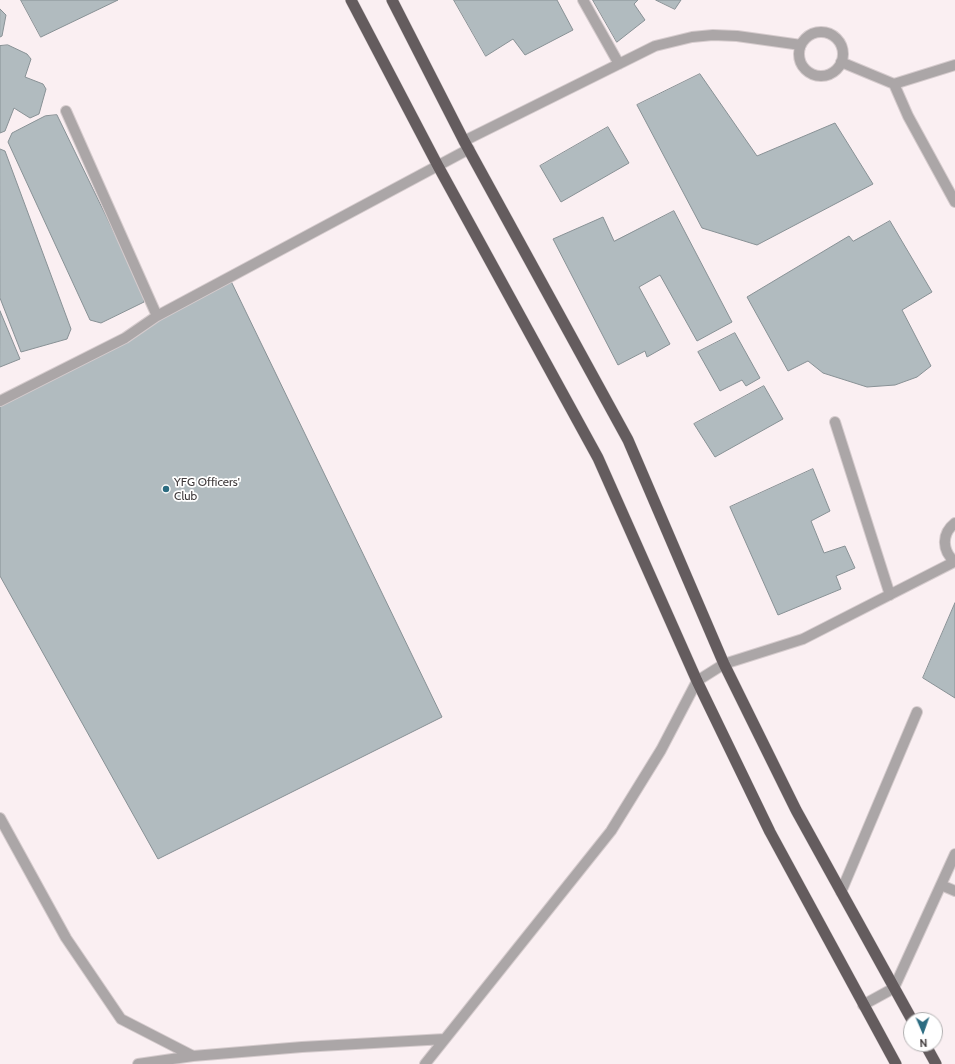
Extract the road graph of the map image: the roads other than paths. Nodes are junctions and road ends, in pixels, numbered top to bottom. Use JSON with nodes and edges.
{"nodes":[{"id":1,"x":351,"y":0,"type":"edge"},
{"id":2,"x":392,"y":0,"type":"edge"},
{"id":3,"x":583,"y":0,"type":"edge"},
{"id":4,"x":801,"y":45,"type":"junction"},
{"id":5,"x":841,"y":62,"type":"junction"},
{"id":6,"x":619,"y":64,"type":"junction"},
{"id":7,"x":955,"y":65,"type":"edge"},
{"id":8,"x":894,"y":84,"type":"junction"},
{"id":9,"x":66,"y":111,"type":"dead end"},
{"id":10,"x":467,"y":145,"type":"junction"},
{"id":11,"x":438,"y":166,"type":"junction"},
{"id":12,"x":955,"y":202,"type":"edge"},
{"id":13,"x":157,"y":316,"type":"junction"},
{"id":14,"x":0,"y":401,"type":"edge"},
{"id":15,"x":836,"y":422,"type":"dead end"},
{"id":16,"x":955,"y":524,"type":"edge"},
{"id":17,"x":955,"y":562,"type":"edge"},
{"id":18,"x":890,"y":595,"type":"junction"},
{"id":19,"x":724,"y":664,"type":"junction"},
{"id":20,"x":697,"y":681,"type":"junction"},
{"id":21,"x":917,"y":712,"type":"dead end"},
{"id":22,"x":0,"y":818,"type":"edge"},
{"id":23,"x":955,"y":854,"type":"edge"},
{"id":24,"x":941,"y":885,"type":"junction"},
{"id":25,"x":955,"y":890,"type":"edge"},
{"id":26,"x":841,"y":892,"type":"junction"},
{"id":27,"x":894,"y":988,"type":"junction"},
{"id":28,"x":864,"y":1005,"type":"junction"},
{"id":29,"x":908,"y":1012,"type":"edge"},
{"id":30,"x":445,"y":1039,"type":"junction"},
{"id":31,"x":929,"y":1052,"type":"edge"},
{"id":32,"x":193,"y":1056,"type":"junction"},
{"id":33,"x":138,"y":1064,"type":"edge"},
{"id":34,"x":425,"y":1064,"type":"edge"},
{"id":35,"x":896,"y":1064,"type":"edge"},
{"id":36,"x":936,"y":1064,"type":"edge"}],
"edges":[{"from":1,"to":11,"type":"highway"},
{"from":2,"to":10,"type":"highway"},
{"from":3,"to":6,"type":"street"},
{"from":4,"to":5,"type":"street"},
{"from":4,"to":5,"type":"street"},
{"from":4,"to":6,"type":"street"},
{"from":5,"to":8,"type":"street"},
{"from":6,"to":10,"type":"street"},
{"from":7,"to":8,"type":"street"},
{"from":8,"to":12,"type":"street"},
{"from":9,"to":13,"type":"street"},
{"from":10,"to":11,"type":"street"},
{"from":10,"to":19,"type":"highway"},
{"from":11,"to":13,"type":"street"},
{"from":11,"to":20,"type":"highway"},
{"from":13,"to":14,"type":"street"},
{"from":15,"to":18,"type":"street"},
{"from":16,"to":17,"type":"street"},
{"from":17,"to":18,"type":"street"},
{"from":18,"to":19,"type":"street"},
{"from":19,"to":20,"type":"street"},
{"from":19,"to":26,"type":"highway"},
{"from":20,"to":28,"type":"highway"},
{"from":20,"to":30,"type":"street"},
{"from":21,"to":26,"type":"street"},
{"from":22,"to":32,"type":"street"},
{"from":23,"to":24,"type":"street"},
{"from":24,"to":25,"type":"street"},
{"from":24,"to":27,"type":"street"},
{"from":26,"to":27,"type":"highway"},
{"from":27,"to":28,"type":"street"},
{"from":27,"to":29,"type":"highway"},
{"from":28,"to":35,"type":"highway"},
{"from":30,"to":32,"type":"street"},
{"from":30,"to":34,"type":"street"},
{"from":31,"to":36,"type":"highway"},
{"from":32,"to":33,"type":"street"}]}
